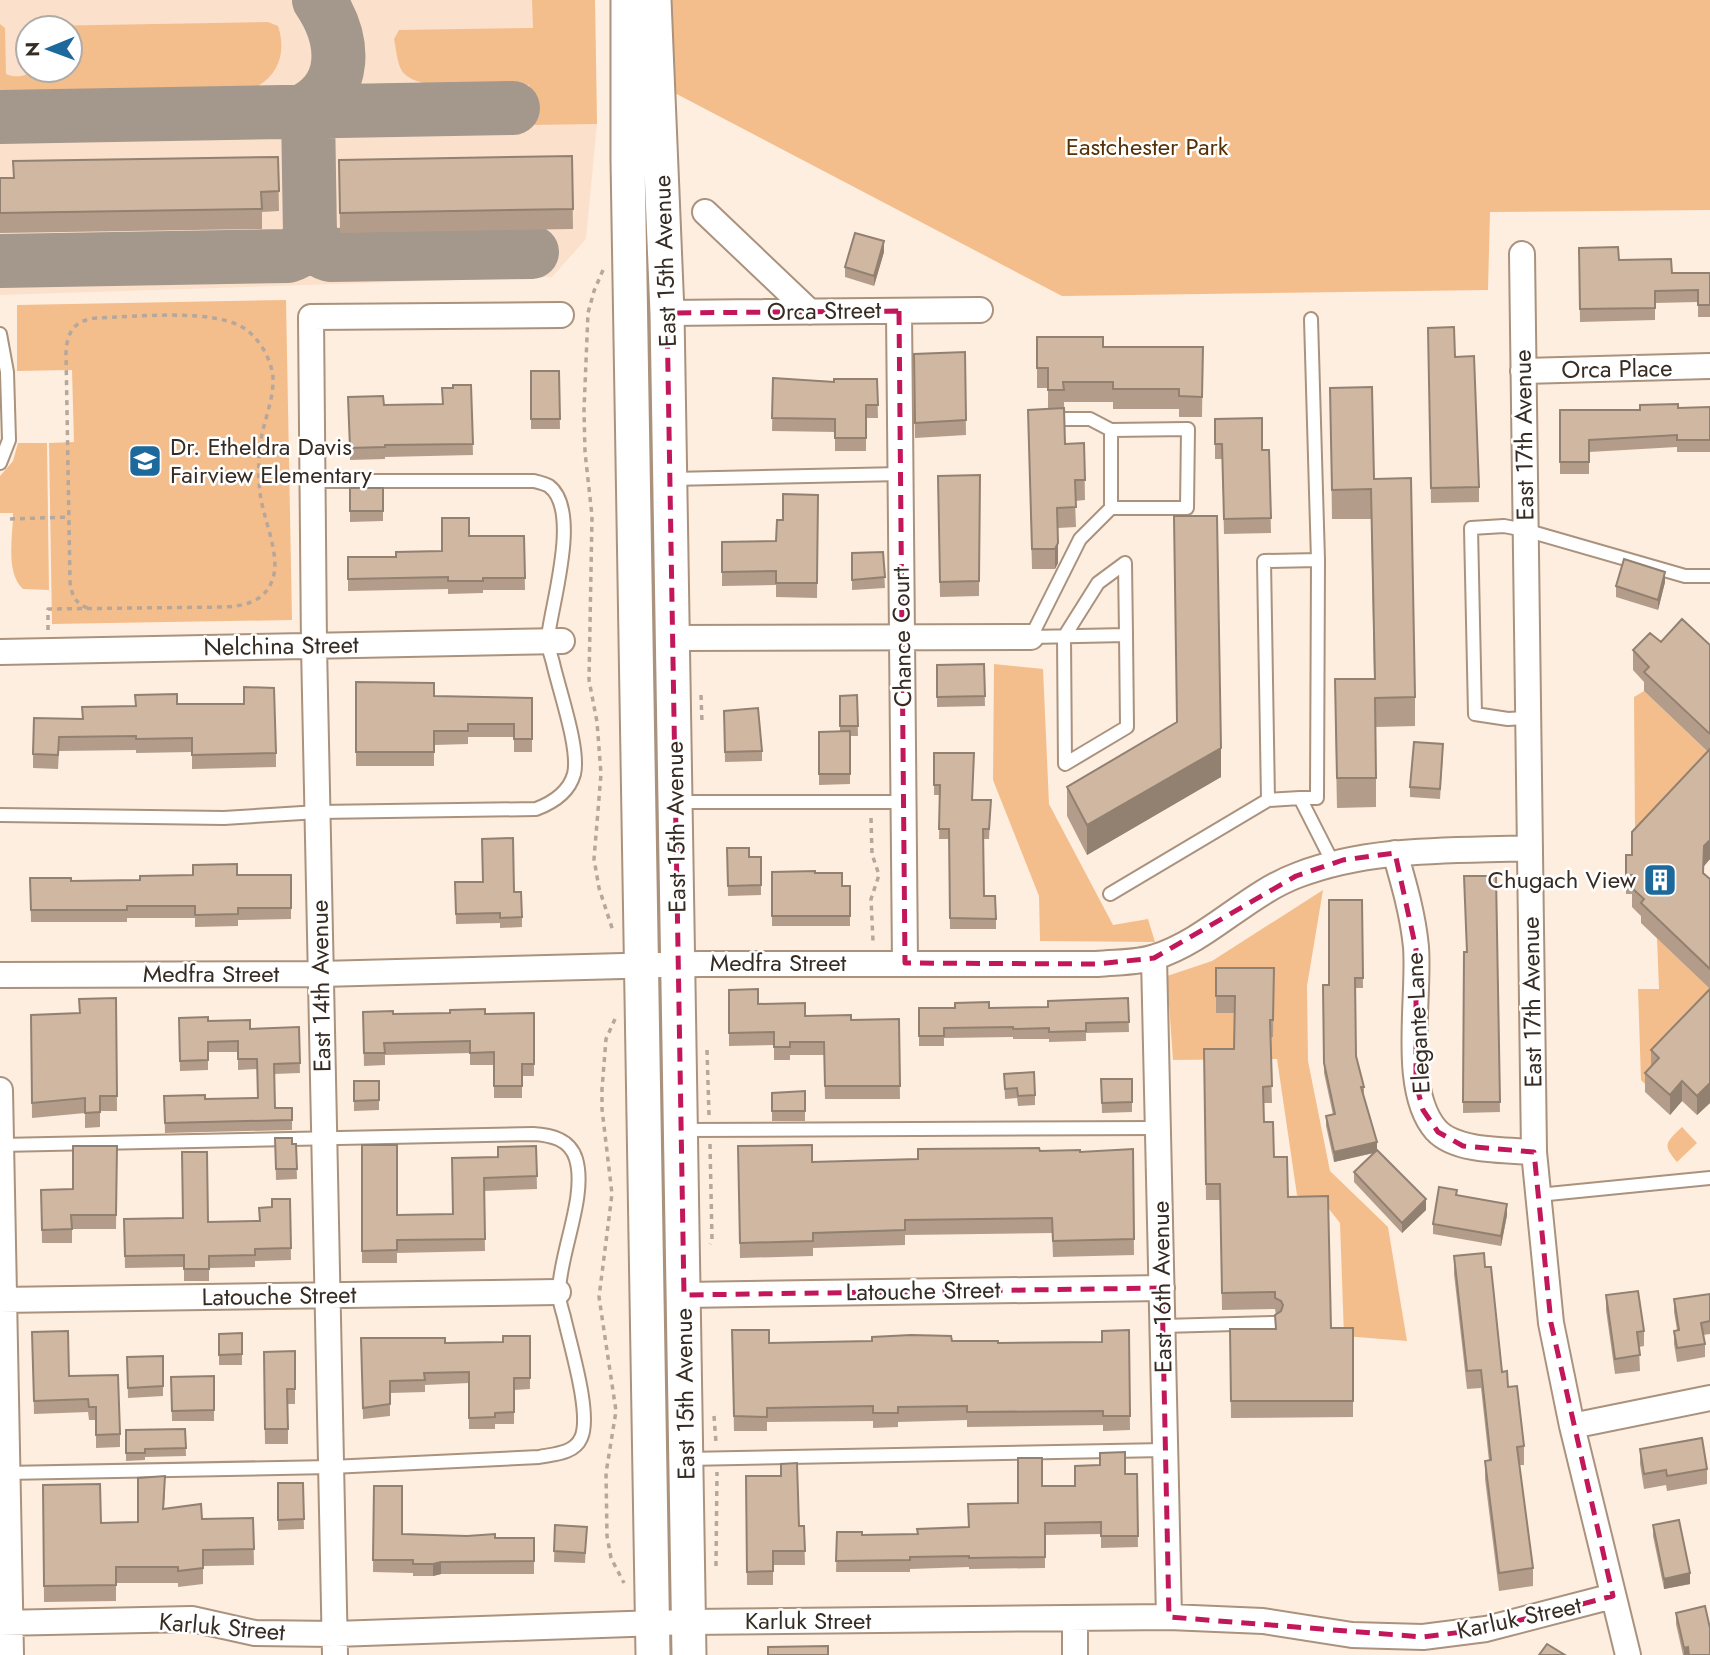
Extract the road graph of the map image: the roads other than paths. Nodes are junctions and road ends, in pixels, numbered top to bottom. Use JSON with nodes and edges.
{"nodes":[{"id":1,"x":628,"y":0,"type":"edge"},
{"id":2,"x":654,"y":0,"type":"edge"},
{"id":3,"x":705,"y":212,"type":"dead end"},
{"id":4,"x":1522,"y":254,"type":"dead end"},
{"id":5,"x":899,"y":310,"type":"junction"},
{"id":6,"x":980,"y":310,"type":"dead end"},
{"id":7,"x":810,"y":312,"type":"junction"},
{"id":8,"x":667,"y":313,"type":"junction"},
{"id":9,"x":561,"y":314,"type":"dead end"},
{"id":10,"x":1311,"y":319,"type":"dead end"},
{"id":11,"x":0,"y":334,"type":"edge"},
{"id":12,"x":1710,"y":366,"type":"edge"},
{"id":13,"x":1523,"y":371,"type":"junction"},
{"id":14,"x":1045,"y":419,"type":"edge"},
{"id":15,"x":1111,"y":430,"type":"junction"},
{"id":16,"x":0,"y":463,"type":"edge"},
{"id":17,"x":901,"y":474,"type":"junction"},
{"id":18,"x":670,"y":480,"type":"junction"},
{"id":19,"x":314,"y":481,"type":"junction"},
{"id":20,"x":1111,"y":508,"type":"junction"},
{"id":21,"x":1525,"y":530,"type":"junction"},
{"id":22,"x":1318,"y":560,"type":"junction"},
{"id":23,"x":1710,"y":576,"type":"edge"},
{"id":24,"x":1126,"y":635,"type":"junction"},
{"id":25,"x":1031,"y":637,"type":"junction"},
{"id":26,"x":1064,"y":637,"type":"junction"},
{"id":27,"x":902,"y":638,"type":"junction"},
{"id":28,"x":674,"y":639,"type":"junction"},
{"id":29,"x":555,"y":641,"type":"junction"},
{"id":30,"x":314,"y":646,"type":"junction"},
{"id":31,"x":0,"y":652,"type":"edge"},
{"id":32,"x":1528,"y":718,"type":"junction"},
{"id":33,"x":1300,"y":798,"type":"junction"},
{"id":34,"x":1268,"y":800,"type":"junction"},
{"id":35,"x":676,"y":802,"type":"junction"},
{"id":36,"x":904,"y":802,"type":"junction"},
{"id":37,"x":318,"y":812,"type":"junction"},
{"id":38,"x":0,"y":815,"type":"edge"},
{"id":39,"x":1530,"y":848,"type":"junction"},
{"id":40,"x":1395,"y":853,"type":"junction"},
{"id":41,"x":1333,"y":863,"type":"junction"},
{"id":42,"x":1110,"y":894,"type":"dead end"},
{"id":43,"x":1154,"y":957,"type":"junction"},
{"id":44,"x":905,"y":963,"type":"junction"},
{"id":45,"x":678,"y":964,"type":"junction"},
{"id":46,"x":642,"y":965,"type":"junction"},
{"id":47,"x":321,"y":974,"type":"junction"},
{"id":48,"x":0,"y":975,"type":"edge"},
{"id":49,"x":0,"y":1090,"type":"edge"},
{"id":50,"x":1158,"y":1128,"type":"junction"},
{"id":51,"x":681,"y":1130,"type":"junction"},
{"id":52,"x":324,"y":1139,"type":"junction"},
{"id":53,"x":1,"y":1145,"type":"edge"},
{"id":54,"x":1534,"y":1152,"type":"junction"},
{"id":55,"x":1710,"y":1178,"type":"edge"},
{"id":56,"x":1538,"y":1195,"type":"junction"},
{"id":57,"x":1161,"y":1288,"type":"junction"},
{"id":58,"x":558,"y":1292,"type":"junction"},
{"id":59,"x":684,"y":1295,"type":"junction"},
{"id":60,"x":327,"y":1296,"type":"junction"},
{"id":61,"x":3,"y":1300,"type":"edge"},
{"id":62,"x":1274,"y":1323,"type":"edge"},
{"id":63,"x":1163,"y":1326,"type":"junction"},
{"id":64,"x":1710,"y":1398,"type":"edge"},
{"id":65,"x":1572,"y":1426,"type":"junction"},
{"id":66,"x":1165,"y":1450,"type":"junction"},
{"id":67,"x":686,"y":1459,"type":"junction"},
{"id":68,"x":331,"y":1467,"type":"junction"},
{"id":69,"x":4,"y":1474,"type":"edge"},
{"id":70,"x":1613,"y":1596,"type":"junction"},
{"id":71,"x":1169,"y":1617,"type":"junction"},
{"id":72,"x":1075,"y":1619,"type":"junction"},
{"id":73,"x":688,"y":1622,"type":"junction"},
{"id":74,"x":5,"y":1623,"type":"edge"},
{"id":75,"x":652,"y":1639,"type":"edge"},
{"id":76,"x":335,"y":1645,"type":"edge"},
{"id":77,"x":11,"y":1655,"type":"edge"},
{"id":78,"x":689,"y":1655,"type":"edge"},
{"id":79,"x":1075,"y":1655,"type":"edge"},
{"id":80,"x":1628,"y":1655,"type":"edge"}],
"edges":[{"from":1,"to":46,"type":"main road","name":"East 15th Avenue"},
{"from":2,"to":8,"type":"main road","name":"East 15th Avenue"},
{"from":3,"to":7,"type":"street"},
{"from":4,"to":13,"type":"street","name":"East 17th Avenue"},
{"from":5,"to":6,"type":"street","name":"Orca Street"},
{"from":5,"to":7,"type":"street","name":"Orca Street"},
{"from":5,"to":17,"type":"street","name":"Chance Court"},
{"from":7,"to":8,"type":"street","name":"Orca Street"},
{"from":8,"to":18,"type":"main road","name":"East 15th Avenue"},
{"from":9,"to":19,"type":"street","name":"East 14th Avenue"},
{"from":10,"to":22,"type":"lane"},
{"from":11,"to":16,"type":"lane"},
{"from":12,"to":13,"type":"street","name":"Orca Place"},
{"from":13,"to":21,"type":"street","name":"East 17th Avenue"},
{"from":14,"to":15,"type":"lane"},
{"from":15,"to":20,"type":"lane"},
{"from":15,"to":20,"type":"lane"},
{"from":17,"to":18,"type":"lane"},
{"from":17,"to":27,"type":"street","name":"Chance Court"},
{"from":18,"to":28,"type":"main road","name":"East 15th Avenue"},
{"from":19,"to":29,"type":"lane"},
{"from":19,"to":30,"type":"street","name":"East 14th Avenue"},
{"from":20,"to":25,"type":"lane"},
{"from":21,"to":23,"type":"lane"},
{"from":21,"to":32,"type":"street","name":"East 17th Avenue"},
{"from":21,"to":32,"type":"lane"},
{"from":22,"to":33,"type":"lane"},
{"from":22,"to":34,"type":"lane"},
{"from":24,"to":26,"type":"lane"},
{"from":24,"to":26,"type":"lane"},
{"from":24,"to":26,"type":"lane"},
{"from":25,"to":26,"type":"lane"},
{"from":25,"to":27,"type":"street"},
{"from":27,"to":28,"type":"street"},
{"from":27,"to":36,"type":"street","name":"Chance Court"},
{"from":28,"to":35,"type":"main road","name":"East 15th Avenue"},
{"from":29,"to":30,"type":"street","name":"Nelchina Street"},
{"from":29,"to":37,"type":"lane"},
{"from":30,"to":31,"type":"street","name":"Nelchina Street"},
{"from":30,"to":37,"type":"street","name":"East 14th Avenue"},
{"from":32,"to":39,"type":"street","name":"East 17th Avenue"},
{"from":33,"to":34,"type":"lane"},
{"from":33,"to":41,"type":"lane"},
{"from":34,"to":42,"type":"lane"},
{"from":35,"to":36,"type":"lane"},
{"from":35,"to":45,"type":"main road","name":"East 15th Avenue"},
{"from":36,"to":44,"type":"street","name":"Chance Court"},
{"from":37,"to":38,"type":"lane"},
{"from":37,"to":47,"type":"street","name":"East 14th Avenue"},
{"from":39,"to":40,"type":"street","name":"Medfra Street"},
{"from":39,"to":54,"type":"street","name":"East 17th Avenue"},
{"from":40,"to":41,"type":"street","name":"Medfra Street"},
{"from":40,"to":54,"type":"street","name":"Elegante Lane"},
{"from":41,"to":43,"type":"street","name":"Medfra Street"},
{"from":43,"to":44,"type":"street","name":"Medfra Street"},
{"from":43,"to":50,"type":"street","name":"East 16th Avenue"},
{"from":44,"to":45,"type":"street","name":"Medfra Street"},
{"from":45,"to":46,"type":"street","name":"Medfra Street"},
{"from":45,"to":51,"type":"main road","name":"East 15th Avenue"},
{"from":46,"to":47,"type":"street","name":"Medfra Street"},
{"from":46,"to":75,"type":"main road","name":"East 15th Avenue"},
{"from":47,"to":48,"type":"street","name":"Medfra Street"},
{"from":47,"to":52,"type":"street","name":"East 14th Avenue"},
{"from":49,"to":53,"type":"street"},
{"from":50,"to":51,"type":"lane"},
{"from":50,"to":57,"type":"street","name":"East 16th Avenue"},
{"from":51,"to":59,"type":"main road","name":"East 15th Avenue"},
{"from":52,"to":53,"type":"lane"},
{"from":52,"to":58,"type":"lane"},
{"from":52,"to":60,"type":"street","name":"East 14th Avenue"},
{"from":53,"to":61,"type":"street"},
{"from":54,"to":56,"type":"street","name":"East 17th Avenue"},
{"from":55,"to":56,"type":"lane"},
{"from":56,"to":65,"type":"street","name":"East 17th Avenue"},
{"from":57,"to":59,"type":"street","name":"Latouche Street"},
{"from":57,"to":63,"type":"street","name":"East 16th Avenue"},
{"from":58,"to":60,"type":"street","name":"Latouche Street"},
{"from":58,"to":68,"type":"lane"},
{"from":59,"to":67,"type":"main road","name":"East 15th Avenue"},
{"from":60,"to":61,"type":"street","name":"Latouche Street"},
{"from":60,"to":68,"type":"street","name":"East 14th Avenue"},
{"from":61,"to":69,"type":"street"},
{"from":62,"to":63,"type":"lane"},
{"from":63,"to":66,"type":"street","name":"East 16th Avenue"},
{"from":64,"to":65,"type":"street"},
{"from":65,"to":70,"type":"street","name":"East 17th Avenue"},
{"from":66,"to":67,"type":"lane"},
{"from":66,"to":71,"type":"street","name":"East 16th Avenue"},
{"from":67,"to":73,"type":"main road","name":"East 15th Avenue"},
{"from":68,"to":69,"type":"lane"},
{"from":68,"to":76,"type":"street","name":"East 14th Avenue"},
{"from":69,"to":74,"type":"street"},
{"from":70,"to":71,"type":"street","name":"Karluk Street"},
{"from":70,"to":80,"type":"street","name":"East 17th Avenue"},
{"from":71,"to":72,"type":"street","name":"Karluk Street"},
{"from":72,"to":73,"type":"street","name":"Karluk Street"},
{"from":72,"to":79,"type":"street"},
{"from":73,"to":75,"type":"street","name":"Karluk Street"},
{"from":73,"to":78,"type":"main road","name":"East 15th Avenue"},
{"from":74,"to":76,"type":"street","name":"Karluk Street"},
{"from":74,"to":77,"type":"street"},
{"from":75,"to":76,"type":"street","name":"Karluk Street"}]}
